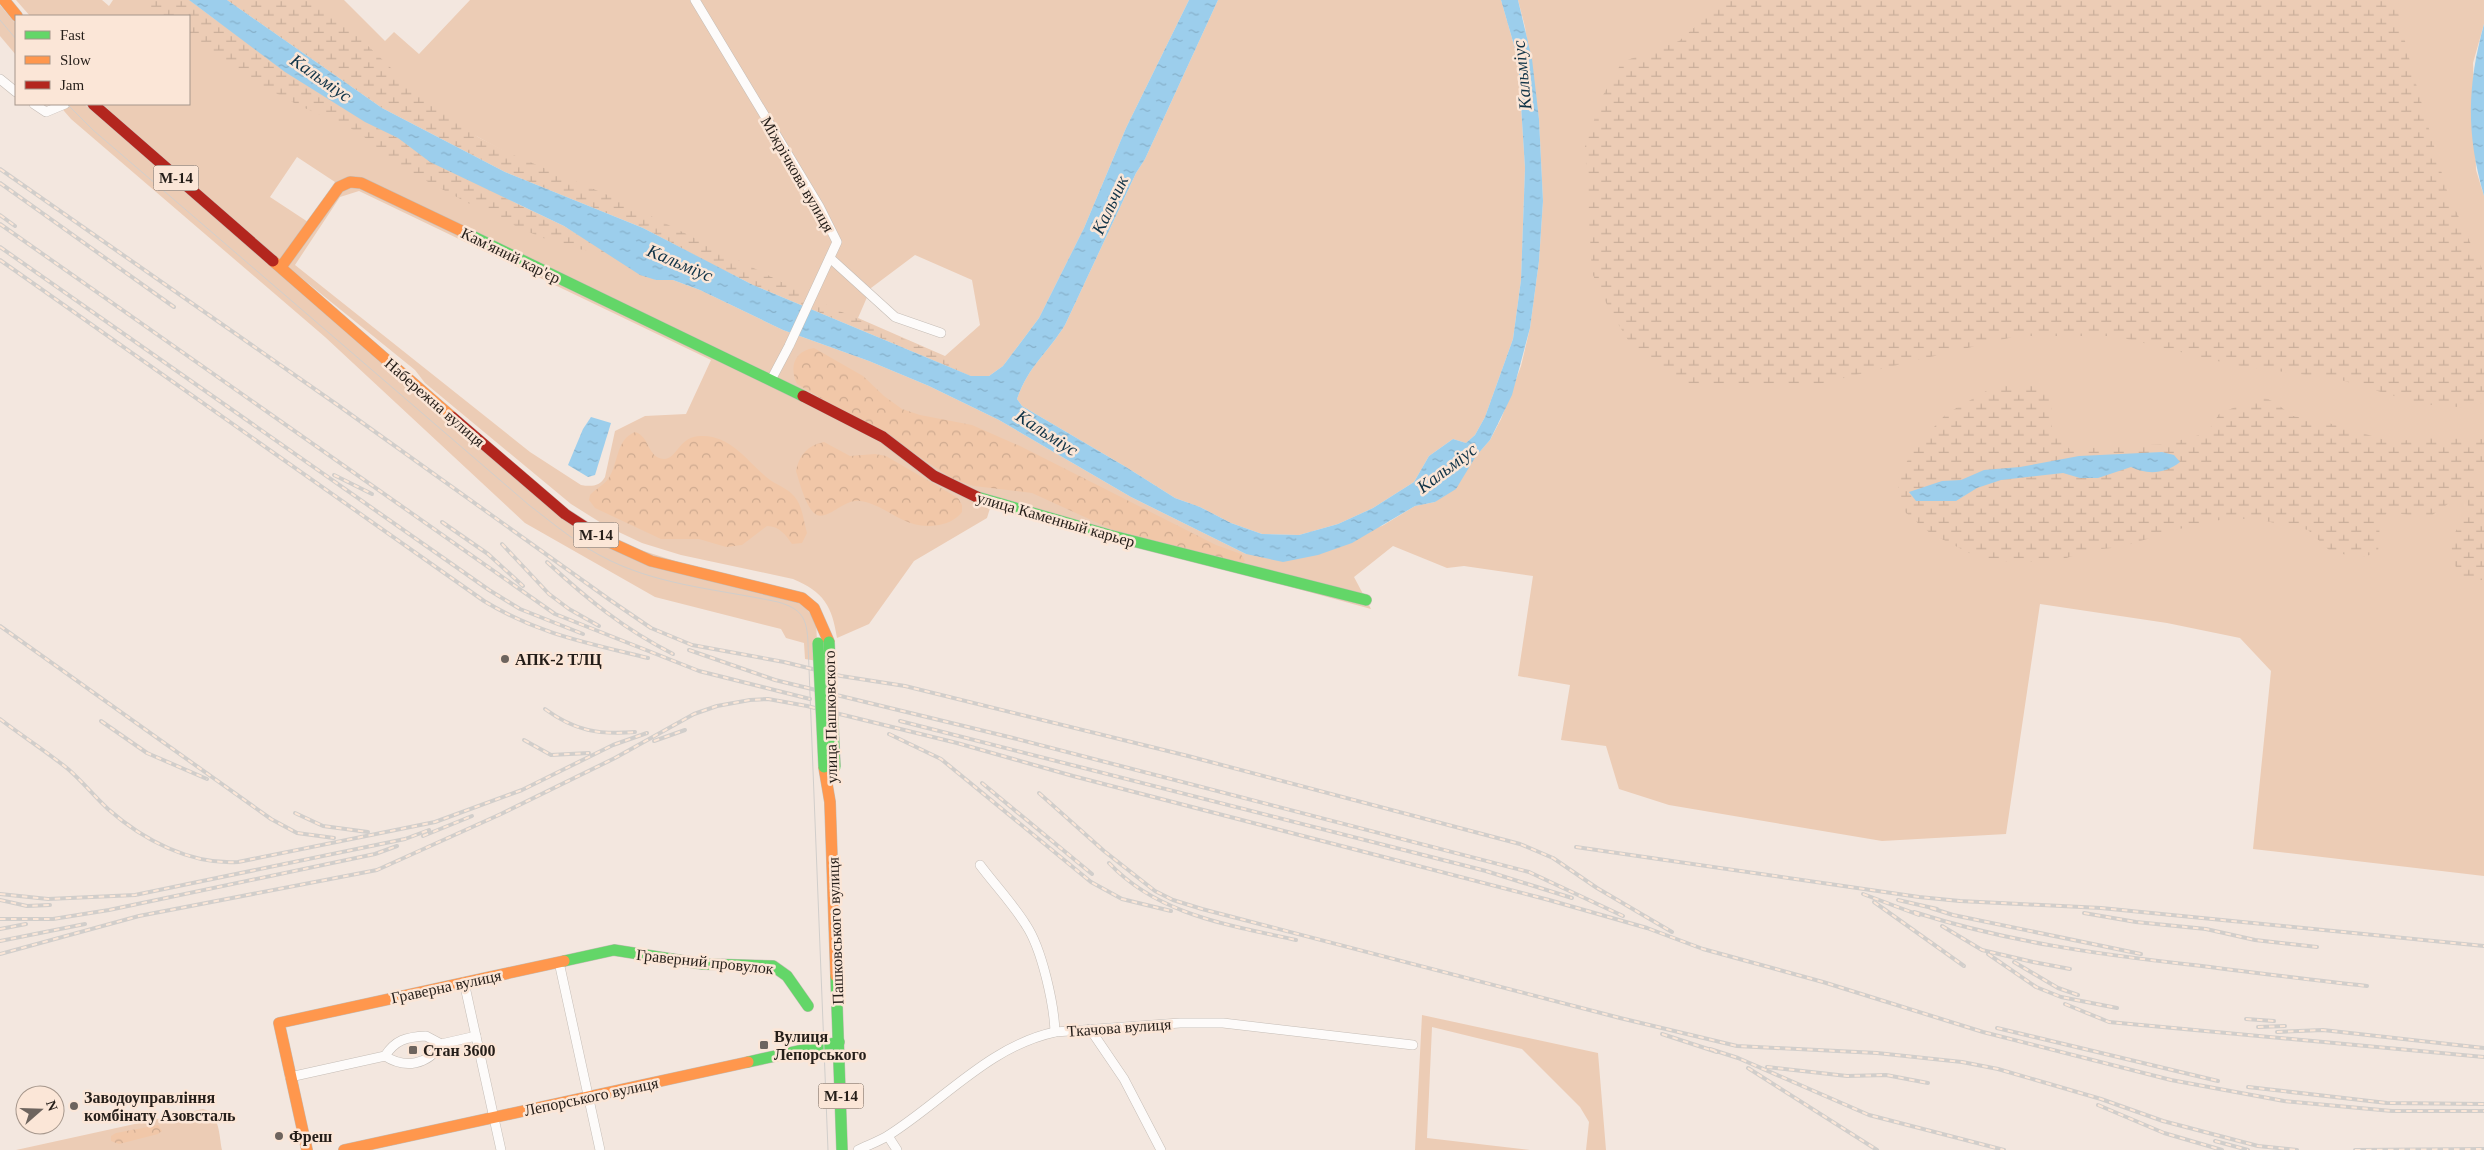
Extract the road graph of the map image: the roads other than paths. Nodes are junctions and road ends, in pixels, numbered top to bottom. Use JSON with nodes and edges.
{"nodes":[{"id":1,"x":4,"y":0,"type":"edge"},
{"id":2,"x":695,"y":0,"type":"edge"},
{"id":3,"x":16,"y":15,"type":"edge"},
{"id":4,"x":0,"y":79,"type":"edge"},
{"id":5,"x":15,"y":91,"type":"edge"},
{"id":6,"x":36,"y":105,"type":"edge"},
{"id":7,"x":63,"y":105,"type":"edge"},
{"id":8,"x":95,"y":105,"type":"edge"},
{"id":9,"x":830,"y":258,"type":"junction"},
{"id":10,"x":281,"y":267,"type":"junction"},
{"id":11,"x":941,"y":333,"type":"dead end"},
{"id":12,"x":771,"y":380,"type":"junction"},
{"id":13,"x":1366,"y":600,"type":"dead end"},
{"id":14,"x":820,"y":618,"type":"joint"},
{"id":15,"x":830,"y":802,"type":"joint"},
{"id":16,"x":980,"y":865,"type":"dead end"},
{"id":17,"x":614,"y":950,"type":"joint"},
{"id":18,"x":559,"y":962,"type":"junction"},
{"id":19,"x":464,"y":982,"type":"junction"},
{"id":20,"x":808,"y":1006,"type":"dead end"},
{"id":21,"x":1090,"y":1029,"type":"junction"},
{"id":22,"x":1055,"y":1032,"type":"junction"},
{"id":23,"x":476,"y":1036,"type":"junction"},
{"id":24,"x":839,"y":1042,"type":"junction"},
{"id":25,"x":441,"y":1044,"type":"junction"},
{"id":26,"x":1413,"y":1045,"type":"dead end"},
{"id":27,"x":385,"y":1056,"type":"junction"},
{"id":28,"x":290,"y":1077,"type":"junction"},
{"id":29,"x":588,"y":1097,"type":"junction"},
{"id":30,"x":494,"y":1117,"type":"junction"},
{"id":31,"x":888,"y":1136,"type":"junction"},
{"id":32,"x":306,"y":1150,"type":"edge"},
{"id":33,"x":344,"y":1150,"type":"edge"},
{"id":34,"x":501,"y":1150,"type":"edge"},
{"id":35,"x":600,"y":1150,"type":"edge"},
{"id":36,"x":842,"y":1150,"type":"edge"},
{"id":37,"x":858,"y":1150,"type":"edge"},
{"id":38,"x":897,"y":1150,"type":"edge"},
{"id":39,"x":1161,"y":1150,"type":"edge"}],
"edges":[{"from":1,"to":3,"type":"main road"},
{"from":2,"to":9,"type":"street","name":"Міжрічкова вулиця"},
{"from":4,"to":5,"type":"street"},
{"from":6,"to":7,"type":"street"},
{"from":8,"to":10,"type":"main road","name":"Набережна вулиця","number":"М-14"},
{"from":9,"to":11,"type":"street","name":"Міжрічкова вулиця"},
{"from":9,"to":12,"type":"street"},
{"from":10,"to":12,"type":"main road","name":"Кам'яний кар'єр"},
{"from":10,"to":14,"type":"main road","name":"Набережна вулиця","number":"М-14"},
{"from":12,"to":13,"type":"main road","name":"улица Каменный карьер"},
{"from":14,"to":15,"type":"main road","name":"улица Пашковского","number":"М-14","bridge":true},
{"from":15,"to":24,"type":"main road","name":"Пашковського вулиця","number":"М-14"},
{"from":16,"to":22,"type":"street"},
{"from":17,"to":18,"type":"main road","name":"Граверна вулиця"},
{"from":17,"to":20,"type":"main road","name":"Граверний провулок"},
{"from":18,"to":19,"type":"main road","name":"Граверна вулиця"},
{"from":18,"to":29,"type":"street"},
{"from":19,"to":23,"type":"street"},
{"from":19,"to":28,"type":"main road","name":"Граверна вулиця"},
{"from":21,"to":22,"type":"street","name":"Ткачова вулиця"},
{"from":21,"to":26,"type":"street","name":"Ткачова вулиця"},
{"from":21,"to":39,"type":"street"},
{"from":22,"to":31,"type":"street","name":"Ткачова вулиця"},
{"from":23,"to":25,"type":"street"},
{"from":23,"to":30,"type":"street"},
{"from":24,"to":29,"type":"main road","name":"Лепорського вулиця"},
{"from":24,"to":36,"type":"main road","name":"Пашковського вулиця","number":"М-14"},
{"from":25,"to":27,"type":"street"},
{"from":25,"to":27,"type":"street"},
{"from":27,"to":28,"type":"street"},
{"from":28,"to":32,"type":"main road"},
{"from":29,"to":30,"type":"main road","name":"Лепорського вулиця"},
{"from":29,"to":35,"type":"street"},
{"from":30,"to":33,"type":"main road","name":"Лепорського вулиця"},
{"from":30,"to":34,"type":"street"},
{"from":31,"to":37,"type":"street","name":"Ткачова вулиця"},
{"from":31,"to":38,"type":"street"}]}
